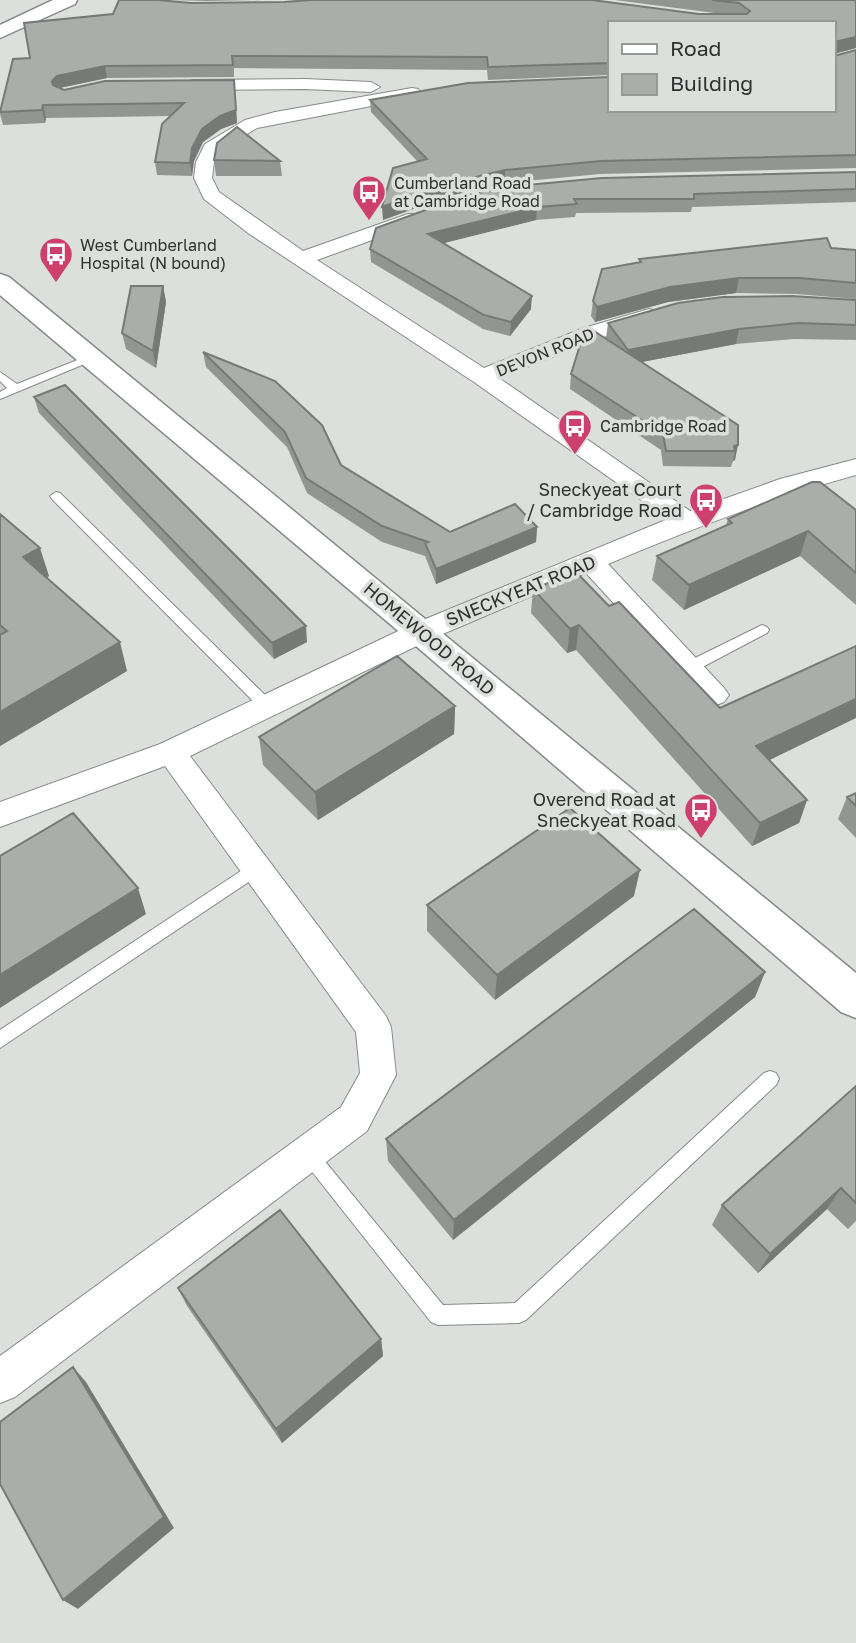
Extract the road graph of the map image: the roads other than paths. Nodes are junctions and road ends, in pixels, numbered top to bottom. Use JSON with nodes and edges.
{"nodes":[{"id":1,"x":68,"y":0,"type":"edge"},
{"id":2,"x":0,"y":33,"type":"edge"},
{"id":3,"x":305,"y":84,"type":"junction"},
{"id":4,"x":173,"y":85,"type":"edge"},
{"id":5,"x":308,"y":112,"type":"junction"},
{"id":6,"x":431,"y":212,"type":"edge"},
{"id":7,"x":301,"y":259,"type":"junction"},
{"id":8,"x":0,"y":282,"type":"edge"},
{"id":9,"x":666,"y":312,"type":"edge"},
{"id":10,"x":90,"y":358,"type":"junction"},
{"id":11,"x":0,"y":375,"type":"edge"},
{"id":12,"x":482,"y":377,"type":"junction"},
{"id":13,"x":15,"y":389,"type":"junction"},
{"id":14,"x":0,"y":396,"type":"edge"},
{"id":15,"x":856,"y":467,"type":"edge"},
{"id":16,"x":56,"y":496,"type":"dead end"},
{"id":17,"x":687,"y":521,"type":"junction"},
{"id":18,"x":592,"y":563,"type":"junction"},
{"id":19,"x":762,"y":630,"type":"dead end"},
{"id":20,"x":421,"y":632,"type":"junction"},
{"id":21,"x":688,"y":668,"type":"junction"},
{"id":22,"x":714,"y":695,"type":"dead end"},
{"id":23,"x":267,"y":706,"type":"junction"},
{"id":24,"x":171,"y":752,"type":"junction"},
{"id":25,"x":0,"y":815,"type":"edge"},
{"id":26,"x":256,"y":868,"type":"junction"},
{"id":27,"x":856,"y":999,"type":"edge"},
{"id":28,"x":0,"y":1040,"type":"edge"},
{"id":29,"x":770,"y":1079,"type":"dead end"},
{"id":30,"x":307,"y":1154,"type":"junction"},
{"id":31,"x":0,"y":1382,"type":"edge"}],
"edges":[{"from":1,"to":2,"type":"street"},
{"from":3,"to":4,"type":"street"},
{"from":3,"to":5,"type":"street"},
{"from":3,"to":5,"type":"street"},
{"from":5,"to":7,"type":"street"},
{"from":6,"to":7,"type":"street"},
{"from":7,"to":12,"type":"street"},
{"from":8,"to":10,"type":"street","name":"HOMEWOOD ROAD"},
{"from":9,"to":12,"type":"street","name":"DEVON ROAD"},
{"from":10,"to":13,"type":"lane"},
{"from":10,"to":20,"type":"street","name":"HOMEWOOD ROAD"},
{"from":11,"to":13,"type":"lane"},
{"from":12,"to":17,"type":"street"},
{"from":13,"to":14,"type":"lane"},
{"from":15,"to":17,"type":"street","name":"SNECKYEAT ROAD"},
{"from":16,"to":23,"type":"lane"},
{"from":17,"to":18,"type":"street","name":"SNECKYEAT ROAD"},
{"from":18,"to":20,"type":"street","name":"SNECKYEAT ROAD"},
{"from":18,"to":21,"type":"street"},
{"from":19,"to":21,"type":"lane"},
{"from":20,"to":23,"type":"street","name":"SNECKYEAT ROAD"},
{"from":20,"to":27,"type":"street","name":"HOMEWOOD ROAD"},
{"from":21,"to":22,"type":"street"},
{"from":23,"to":24,"type":"street","name":"SNECKYEAT ROAD"},
{"from":24,"to":25,"type":"street","name":"SNECKYEAT ROAD"},
{"from":24,"to":26,"type":"street"},
{"from":26,"to":28,"type":"lane"},
{"from":26,"to":30,"type":"street"},
{"from":29,"to":30,"type":"lane"},
{"from":30,"to":31,"type":"street"}]}
